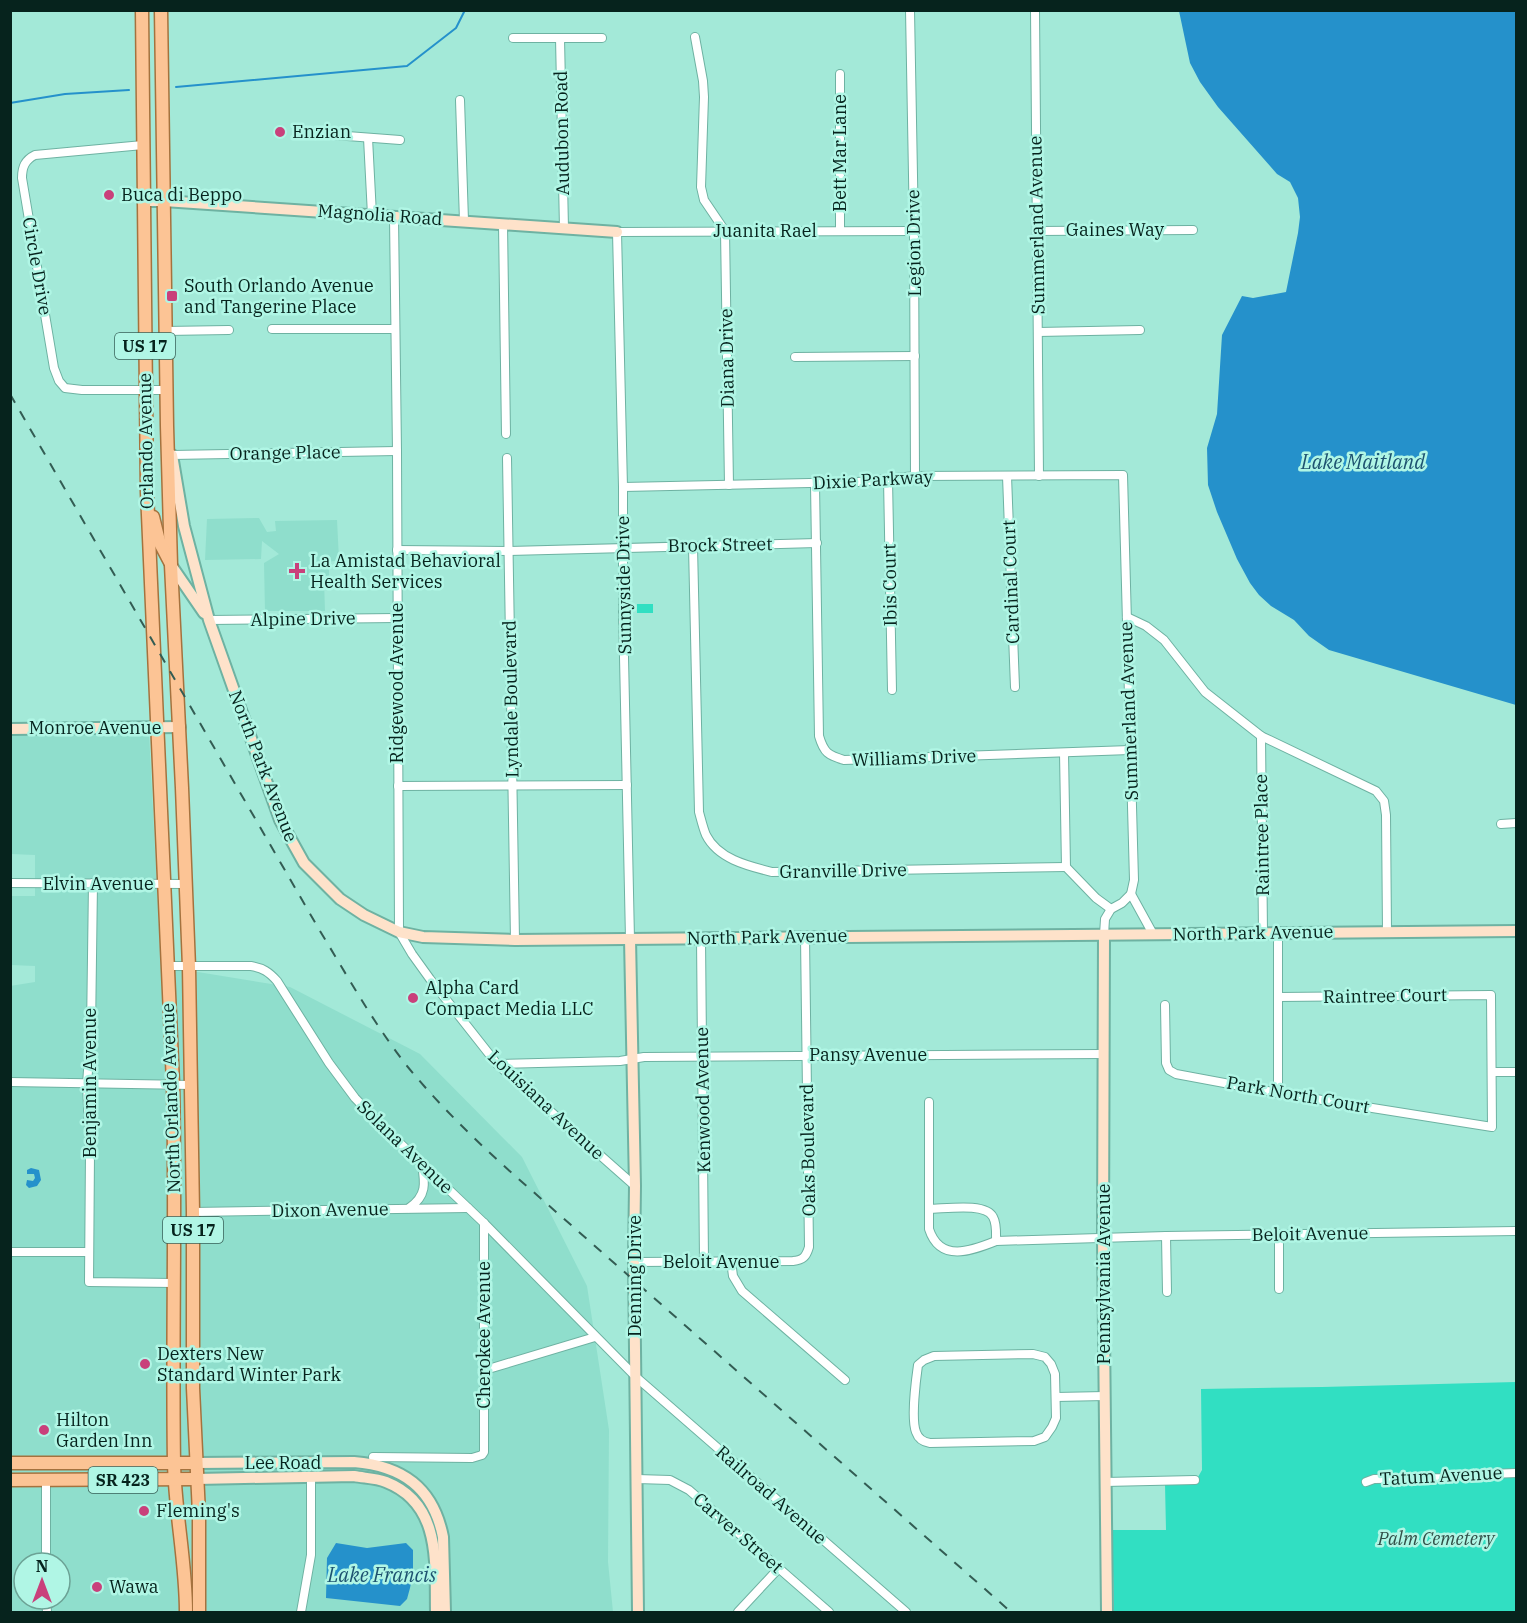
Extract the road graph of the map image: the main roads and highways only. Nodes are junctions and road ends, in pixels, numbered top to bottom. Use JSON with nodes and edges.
{"nodes":[{"id":1,"x":142,"y":10,"type":"edge"},
{"id":2,"x":160,"y":10,"type":"edge"},
{"id":3,"x":144,"y":302,"type":"junction"},
{"id":4,"x":165,"y":331,"type":"junction"},
{"id":5,"x":147,"y":492,"type":"junction"},
{"id":6,"x":171,"y":565,"type":"junction"},
{"id":7,"x":180,"y":727,"type":"joint"},
{"id":8,"x":156,"y":728,"type":"joint"},
{"id":9,"x":174,"y":1299,"type":"junction"},
{"id":10,"x":192,"y":1332,"type":"junction"},
{"id":11,"x":10,"y":1463,"type":"edge"},
{"id":12,"x":174,"y":1463,"type":"junction"},
{"id":13,"x":196,"y":1463,"type":"junction"},
{"id":14,"x":197,"y":1479,"type":"junction"},
{"id":15,"x":10,"y":1480,"type":"edge"},
{"id":16,"x":175,"y":1480,"type":"junction"},
{"id":17,"x":186,"y":1612,"type":"edge"},
{"id":18,"x":199,"y":1612,"type":"edge"}],
"edges":[{"from":1,"to":3,"type":"main road","name":"Orlando Avenue","number":"US 17"},
{"from":2,"to":4,"type":"main road","name":"Orlando Avenue","number":"US 17"},
{"from":3,"to":4,"type":"main road"},
{"from":3,"to":5,"type":"main road","name":"Orlando Avenue","number":"US 17"},
{"from":4,"to":6,"type":"main road","name":"Orlando Avenue","number":"US 17"},
{"from":5,"to":6,"type":"main road"},
{"from":5,"to":8,"type":"main road","name":"Orlando Avenue","number":"US 17"},
{"from":6,"to":7,"type":"main road","name":"Orlando Avenue","number":"US 17"},
{"from":7,"to":10,"type":"main road","name":"North Orlando Avenue","number":"US 17"},
{"from":8,"to":9,"type":"main road","name":"North Orlando Avenue","number":"US 17"},
{"from":9,"to":10,"type":"main road"},
{"from":9,"to":12,"type":"main road","name":"North Orlando Avenue","number":"US 17"},
{"from":10,"to":13,"type":"main road","name":"North Orlando Avenue","number":"US 17"},
{"from":11,"to":12,"type":"main road","name":"Lee Road","number":"SR 423"},
{"from":12,"to":13,"type":"main road","name":"Lee Road","number":"SR 423"},
{"from":12,"to":16,"type":"main road","name":"North Orlando Avenue","number":"US 17"},
{"from":13,"to":14,"type":"main road","name":"North Orlando Avenue","number":"US 17"},
{"from":14,"to":16,"type":"main road","name":"Lee Road","number":"SR 423"},
{"from":14,"to":18,"type":"main road","name":"North Orlando Avenue","number":"US 17"},
{"from":15,"to":16,"type":"main road","name":"Lee Road","number":"SR 423"},
{"from":16,"to":17,"type":"main road","name":"North Orlando Avenue","number":"US 17"}]}
